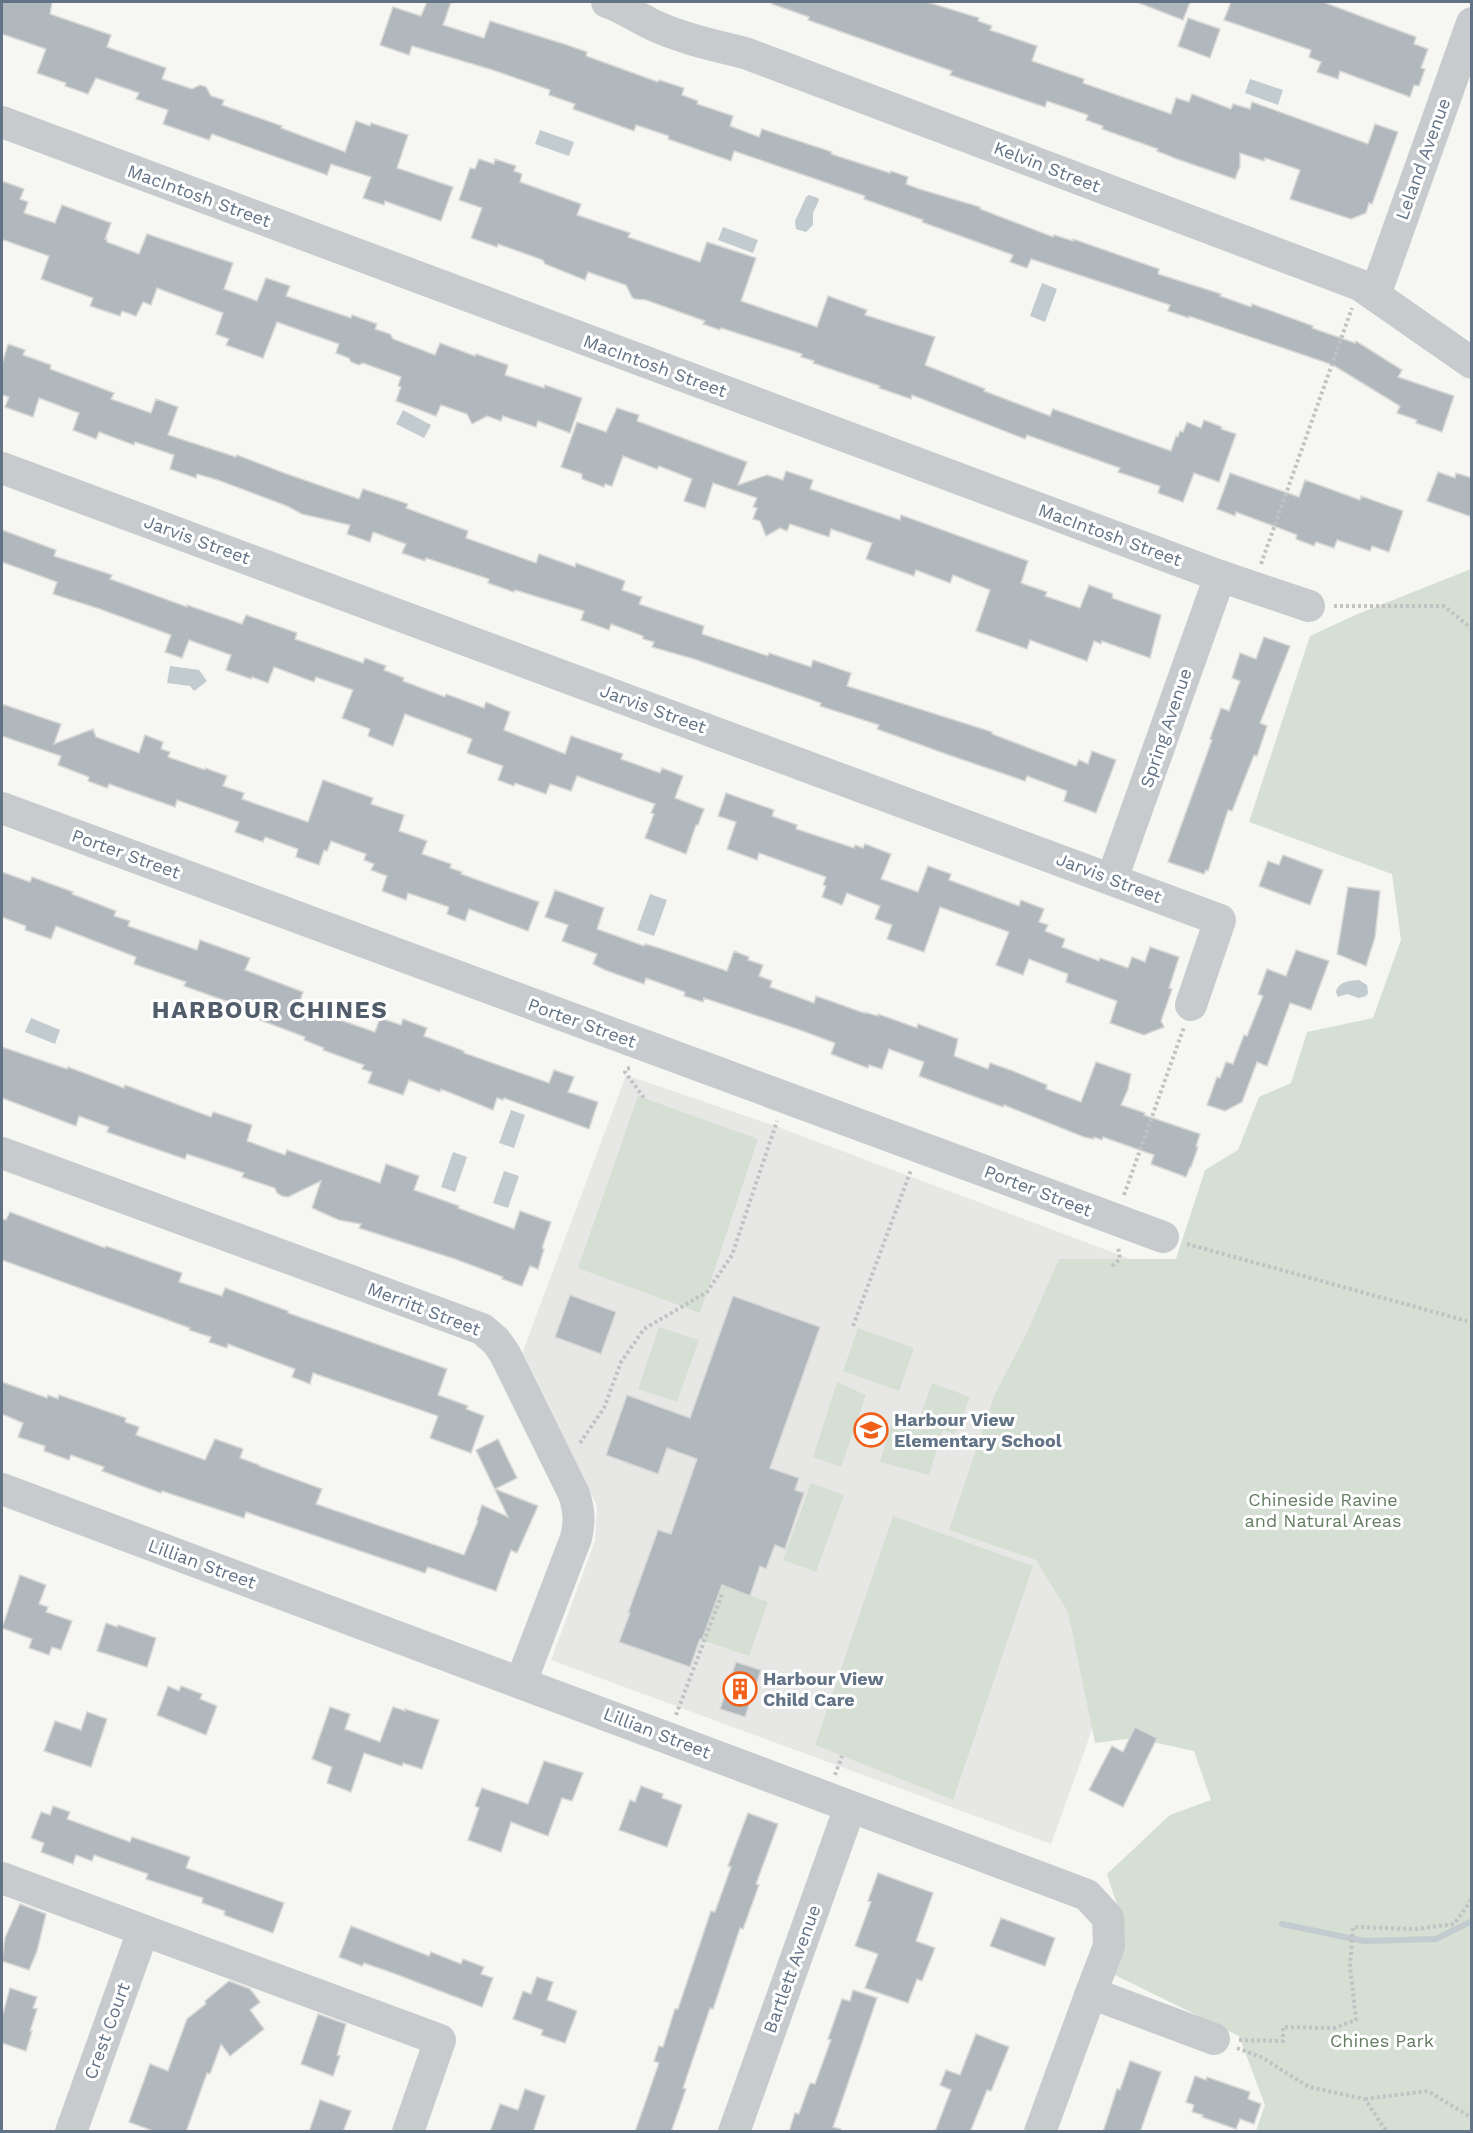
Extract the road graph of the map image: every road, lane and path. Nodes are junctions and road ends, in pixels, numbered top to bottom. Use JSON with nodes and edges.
{"nodes":[{"id":1,"x":607,"y":2,"type":"edge"},
{"id":2,"x":1472,"y":23,"type":"edge"},
{"id":3,"x":2,"y":122,"type":"edge"},
{"id":4,"x":1367,"y":290,"type":"junction"},
{"id":5,"x":1472,"y":363,"type":"edge"},
{"id":6,"x":2,"y":468,"type":"edge"},
{"id":7,"x":1220,"y":576,"type":"junction"},
{"id":8,"x":1253,"y":587,"type":"junction"},
{"id":9,"x":1309,"y":606,"type":"joint"},
{"id":10,"x":1472,"y":630,"type":"edge"},
{"id":11,"x":2,"y":808,"type":"edge"},
{"id":12,"x":1112,"y":879,"type":"junction"},
{"id":13,"x":1191,"y":1005,"type":"joint"},
{"id":14,"x":785,"y":1097,"type":"junction"},
{"id":15,"x":920,"y":1147,"type":"junction"},
{"id":16,"x":2,"y":1153,"type":"edge"},
{"id":17,"x":1121,"y":1204,"type":"dead end"},
{"id":18,"x":1163,"y":1238,"type":"joint"},
{"id":19,"x":1113,"y":1240,"type":"dead end"},
{"id":20,"x":1112,"y":1266,"type":"dead end"},
{"id":21,"x":1467,"y":1321,"type":"dead end"},
{"id":22,"x":853,"y":1326,"type":"dead end"},
{"id":23,"x":580,"y":1443,"type":"dead end"},
{"id":24,"x":2,"y":1490,"type":"edge"},
{"id":25,"x":722,"y":1594,"type":"dead end"},
{"id":26,"x":521,"y":1682,"type":"junction"},
{"id":27,"x":676,"y":1716,"type":"dead end"},
{"id":28,"x":842,"y":1756,"type":"dead end"},
{"id":29,"x":841,"y":1794,"type":"junction"},
{"id":30,"x":2,"y":1878,"type":"edge"},
{"id":31,"x":1472,"y":1899,"type":"edge"},
{"id":32,"x":143,"y":1931,"type":"junction"},
{"id":33,"x":1091,"y":1993,"type":"junction"},
{"id":34,"x":1214,"y":2039,"type":"junction"},
{"id":35,"x":1365,"y":2099,"type":"junction"},
{"id":36,"x":1472,"y":2118,"type":"edge"},
{"id":37,"x":71,"y":2132,"type":"edge"},
{"id":38,"x":408,"y":2132,"type":"edge"},
{"id":39,"x":734,"y":2132,"type":"edge"},
{"id":40,"x":1040,"y":2132,"type":"edge"},
{"id":41,"x":1389,"y":2132,"type":"edge"}],
"edges":[{"from":1,"to":4,"type":"street","name":"Kelvin Street"},
{"from":2,"to":4,"type":"street","name":"Leland Avenue"},
{"from":3,"to":7,"type":"street","name":"MacIntosh Street"},
{"from":4,"to":5,"type":"street","name":"Kelvin Street"},
{"from":4,"to":8,"type":"path"},
{"from":6,"to":12,"type":"street","name":"Jarvis Street"},
{"from":7,"to":8,"type":"street","name":"MacIntosh Street"},
{"from":7,"to":12,"type":"street","name":"Spring Avenue"},
{"from":8,"to":9,"type":"street","name":"MacIntosh Street"},
{"from":9,"to":10,"type":"path"},
{"from":11,"to":14,"type":"street","name":"Porter Street"},
{"from":12,"to":13,"type":"street","name":"Jarvis Street"},
{"from":13,"to":17,"type":"path"},
{"from":14,"to":15,"type":"street","name":"Porter Street"},
{"from":14,"to":23,"type":"path"},
{"from":15,"to":18,"type":"street","name":"Porter Street"},
{"from":15,"to":22,"type":"path"},
{"from":16,"to":26,"type":"street","name":"Merritt Street"},
{"from":18,"to":21,"type":"path"},
{"from":19,"to":20,"type":"path"},
{"from":24,"to":26,"type":"street","name":"Lillian Street"},
{"from":25,"to":27,"type":"path"},
{"from":26,"to":29,"type":"street","name":"Lillian Street"},
{"from":28,"to":29,"type":"path"},
{"from":29,"to":33,"type":"street","name":"Lillian Street"},
{"from":29,"to":39,"type":"street","name":"Bartlett Avenue"},
{"from":30,"to":32,"type":"street"},
{"from":31,"to":34,"type":"path"},
{"from":32,"to":37,"type":"street","name":"Crest Court"},
{"from":32,"to":38,"type":"street"},
{"from":33,"to":34,"type":"street"},
{"from":33,"to":40,"type":"street","name":"Lillian Street"},
{"from":34,"to":35,"type":"path"},
{"from":35,"to":36,"type":"path"},
{"from":35,"to":41,"type":"path"}]}
